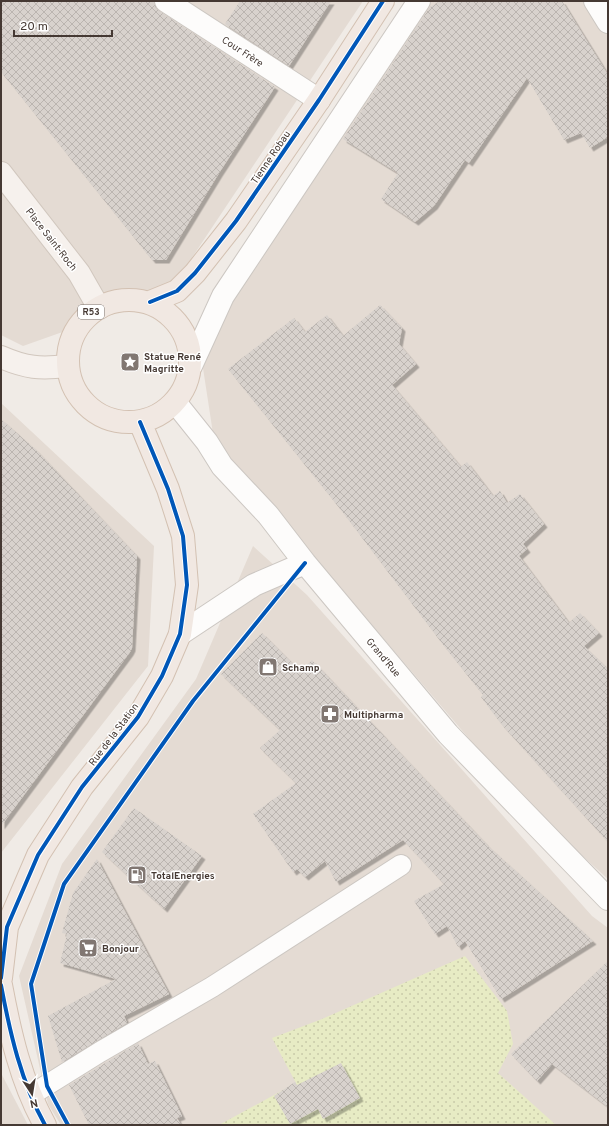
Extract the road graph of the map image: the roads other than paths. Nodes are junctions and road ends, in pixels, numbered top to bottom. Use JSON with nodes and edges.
{"nodes":[{"id":1,"x":166,"y":1,"type":"edge"},
{"id":2,"x":383,"y":1,"type":"edge"},
{"id":3,"x":419,"y":1,"type":"edge"},
{"id":4,"x":595,"y":1,"type":"edge"},
{"id":5,"x":608,"y":22,"type":"edge"},
{"id":6,"x":319,"y":100,"type":"junction"},
{"id":7,"x":1,"y":172,"type":"edge"},
{"id":8,"x":150,"y":302,"type":"junction"},
{"id":9,"x":99,"y":308,"type":"junction"},
{"id":10,"x":1,"y":357,"type":"edge"},
{"id":11,"x":67,"y":366,"type":"junction"},
{"id":12,"x":191,"y":366,"type":"junction"},
{"id":13,"x":175,"y":402,"type":"junction"},
{"id":14,"x":140,"y":422,"type":"junction"},
{"id":15,"x":305,"y":563,"type":"junction"},
{"id":16,"x":180,"y":634,"type":"junction"},
{"id":17,"x":401,"y":865,"type":"dead end"},
{"id":18,"x":608,"y":899,"type":"edge"},
{"id":19,"x":1,"y":978,"type":"edge"},
{"id":20,"x":1,"y":985,"type":"edge"},
{"id":21,"x":31,"y":1095,"type":"junction"},
{"id":22,"x":45,"y":1125,"type":"edge"}],
"edges":[{"from":1,"to":6,"type":"street","name":"Cour Frère"},
{"from":2,"to":6,"type":"main road","name":"Tienne Robau"},
{"from":3,"to":12,"type":"street"},
{"from":4,"to":5,"type":"street"},
{"from":6,"to":8,"type":"main road","name":"Tienne Robau"},
{"from":7,"to":9,"type":"main road","name":"Place Saint-Roch"},
{"from":8,"to":9,"type":"main road","number":"R53"},
{"from":8,"to":12,"type":"main road","number":"R53"},
{"from":9,"to":11,"type":"main road","number":"R53"},
{"from":10,"to":11,"type":"main road"},
{"from":11,"to":14,"type":"main road","number":"R53"},
{"from":12,"to":13,"type":"main road","number":"R53"},
{"from":13,"to":14,"type":"main road","number":"R53"},
{"from":13,"to":15,"type":"street","name":"Grand'Rue"},
{"from":14,"to":16,"type":"main road","name":"Rue de la Station"},
{"from":15,"to":16,"type":"street"},
{"from":15,"to":18,"type":"street","name":"Grand'Rue"},
{"from":16,"to":19,"type":"main road","name":"Rue de la Station"},
{"from":17,"to":21,"type":"lane"},
{"from":20,"to":21,"type":"main road"},
{"from":21,"to":22,"type":"main road"}]}
